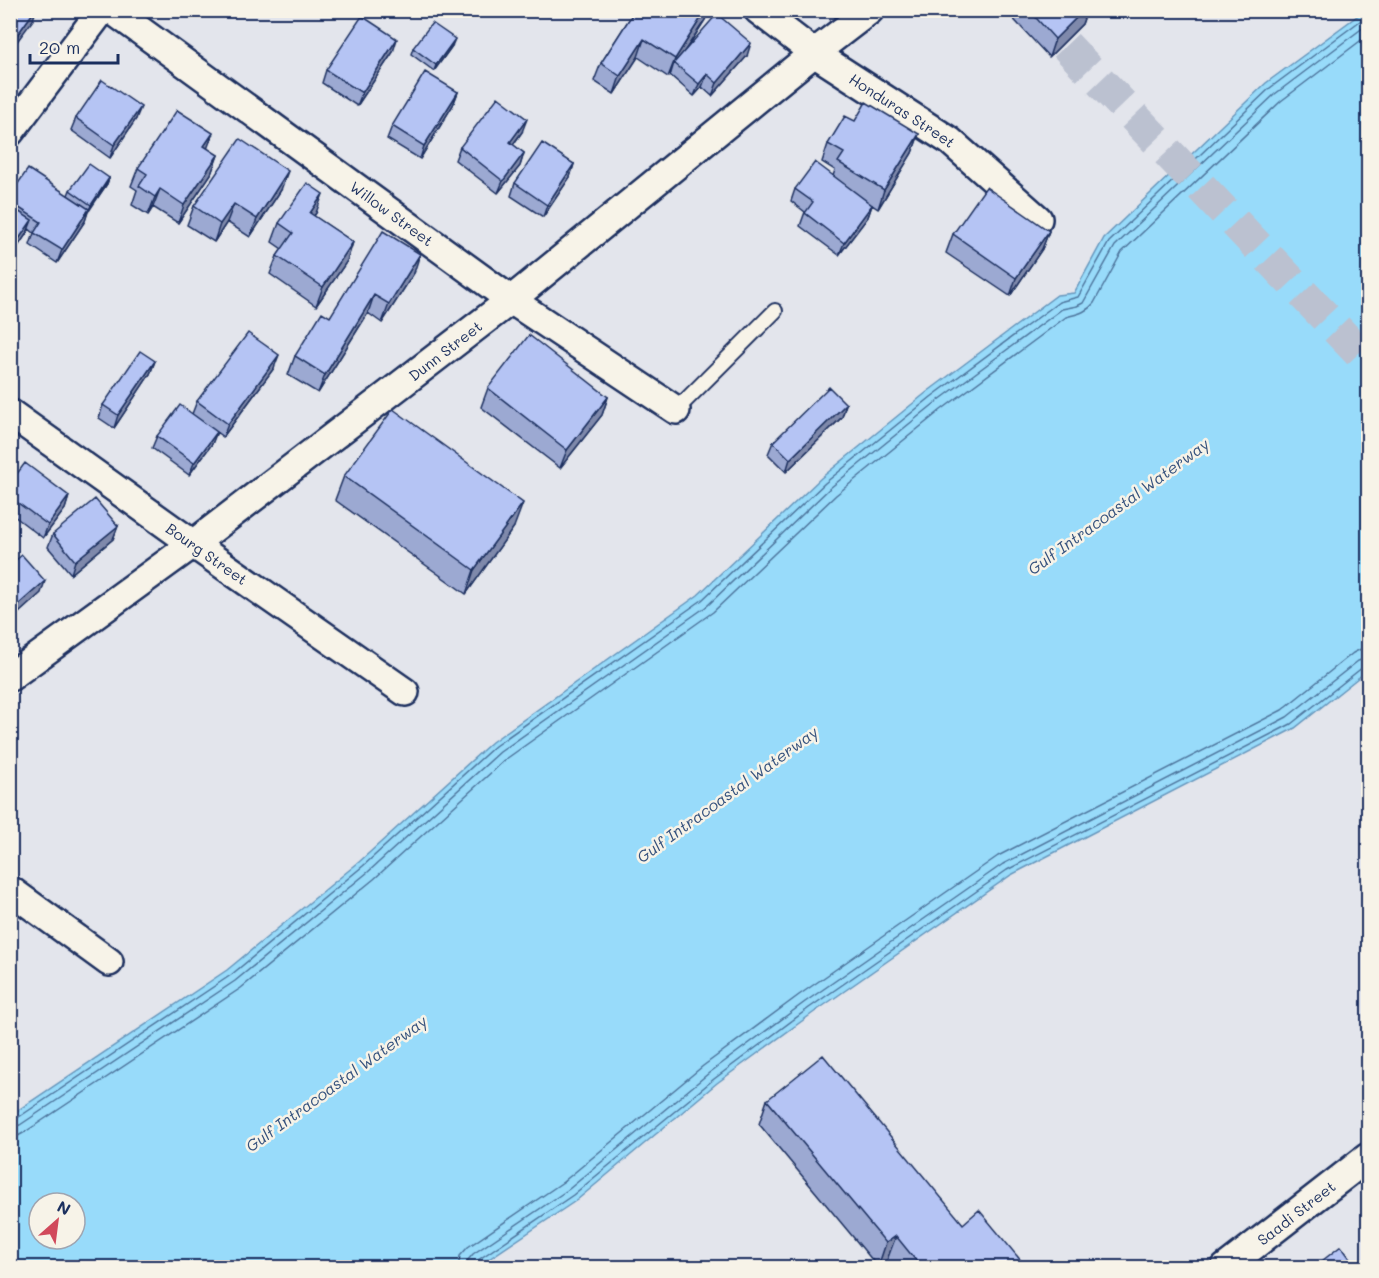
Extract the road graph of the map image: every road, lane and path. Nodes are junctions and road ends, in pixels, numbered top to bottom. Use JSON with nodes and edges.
{"nodes":[{"id":1,"x":102,"y":10,"type":"edge"},
{"id":2,"x":112,"y":10,"type":"edge"},
{"id":3,"x":758,"y":10,"type":"edge"},
{"id":4,"x":870,"y":10,"type":"edge"},
{"id":5,"x":814,"y":53,"type":"junction"},
{"id":6,"x":10,"y":132,"type":"edge"},
{"id":7,"x":1038,"y":219,"type":"dead end"},
{"id":8,"x":512,"y":300,"type":"junction"},
{"id":9,"x":775,"y":310,"type":"dead end"},
{"id":10,"x":676,"y":410,"type":"joint"},
{"id":11,"x":10,"y":413,"type":"edge"},
{"id":12,"x":193,"y":544,"type":"junction"},
{"id":13,"x":10,"y":677,"type":"edge"},
{"id":14,"x":405,"y":692,"type":"dead end"},
{"id":15,"x":10,"y":890,"type":"edge"},
{"id":16,"x":109,"y":962,"type":"dead end"},
{"id":17,"x":1368,"y":1157,"type":"edge"},
{"id":18,"x":1225,"y":1268,"type":"edge"}],
"edges":[{"from":1,"to":6,"type":"street"},
{"from":2,"to":8,"type":"street","name":"Willow Street"},
{"from":3,"to":5,"type":"street","name":"Honduras Street"},
{"from":4,"to":5,"type":"street","name":"Dunn Street"},
{"from":5,"to":7,"type":"street","name":"Honduras Street"},
{"from":5,"to":8,"type":"street","name":"Dunn Street"},
{"from":8,"to":10,"type":"street","name":"Willow Street"},
{"from":8,"to":12,"type":"street","name":"Dunn Street"},
{"from":9,"to":10,"type":"lane"},
{"from":11,"to":12,"type":"street","name":"Bourg Street"},
{"from":12,"to":13,"type":"street","name":"Dunn Street"},
{"from":12,"to":14,"type":"street","name":"Bourg Street"},
{"from":15,"to":16,"type":"street"},
{"from":17,"to":18,"type":"street","name":"Saadi Street"}]}
